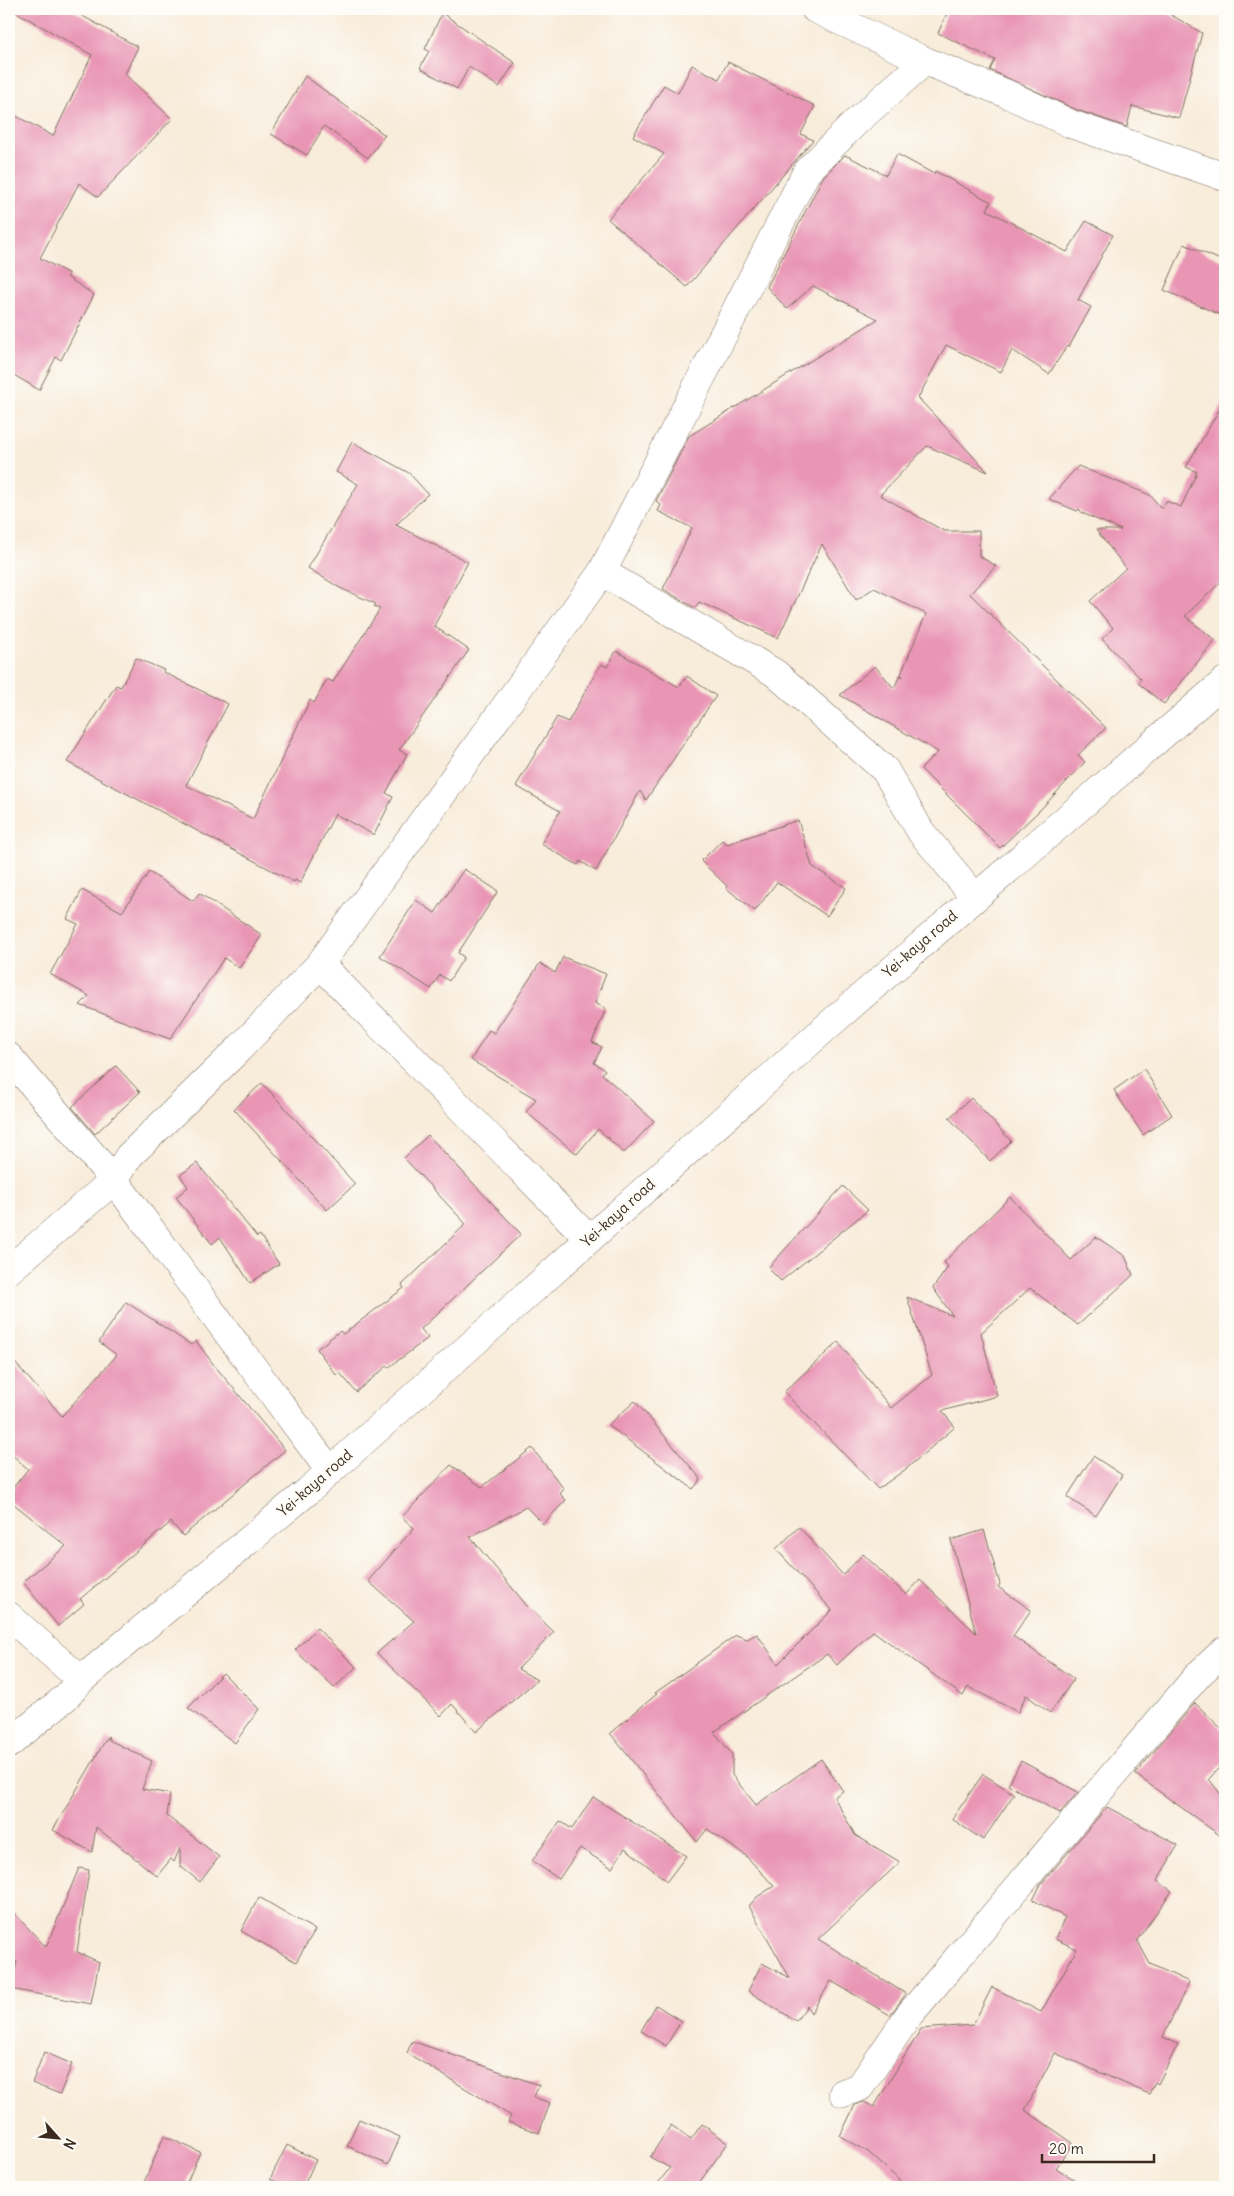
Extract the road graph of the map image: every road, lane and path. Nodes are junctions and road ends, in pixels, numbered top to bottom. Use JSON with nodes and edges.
{"nodes":[{"id":1,"x":815,"y":9,"type":"edge"},
{"id":2,"x":925,"y":62,"type":"junction"},
{"id":3,"x":1225,"y":176,"type":"edge"},
{"id":4,"x":602,"y":572,"type":"junction"},
{"id":5,"x":1225,"y":681,"type":"edge"},
{"id":6,"x":974,"y":896,"type":"junction"},
{"id":7,"x":320,"y":964,"type":"junction"},
{"id":8,"x":9,"y":1057,"type":"edge"},
{"id":9,"x":114,"y":1180,"type":"junction"},
{"id":10,"x":589,"y":1239,"type":"junction"},
{"id":11,"x":9,"y":1270,"type":"edge"},
{"id":12,"x":330,"y":1470,"type":"junction"},
{"id":13,"x":9,"y":1616,"type":"edge"},
{"id":14,"x":1225,"y":1650,"type":"edge"},
{"id":15,"x":81,"y":1680,"type":"junction"},
{"id":16,"x":9,"y":1744,"type":"edge"},
{"id":17,"x":844,"y":2093,"type":"dead end"}],
"edges":[{"from":1,"to":2,"type":"street"},
{"from":2,"to":3,"type":"street"},
{"from":2,"to":4,"type":"street"},
{"from":4,"to":6,"type":"street"},
{"from":4,"to":7,"type":"street"},
{"from":5,"to":6,"type":"street","name":"Yei-kaya road"},
{"from":6,"to":10,"type":"street","name":"Yei-kaya road"},
{"from":7,"to":9,"type":"street"},
{"from":7,"to":10,"type":"street"},
{"from":8,"to":9,"type":"street"},
{"from":9,"to":11,"type":"street"},
{"from":9,"to":12,"type":"street"},
{"from":10,"to":12,"type":"street","name":"Yei-kaya road"},
{"from":12,"to":15,"type":"street","name":"Yei-kaya road"},
{"from":13,"to":15,"type":"street"},
{"from":14,"to":17,"type":"street"},
{"from":15,"to":16,"type":"street","name":"Yei-kaya road"}]}
